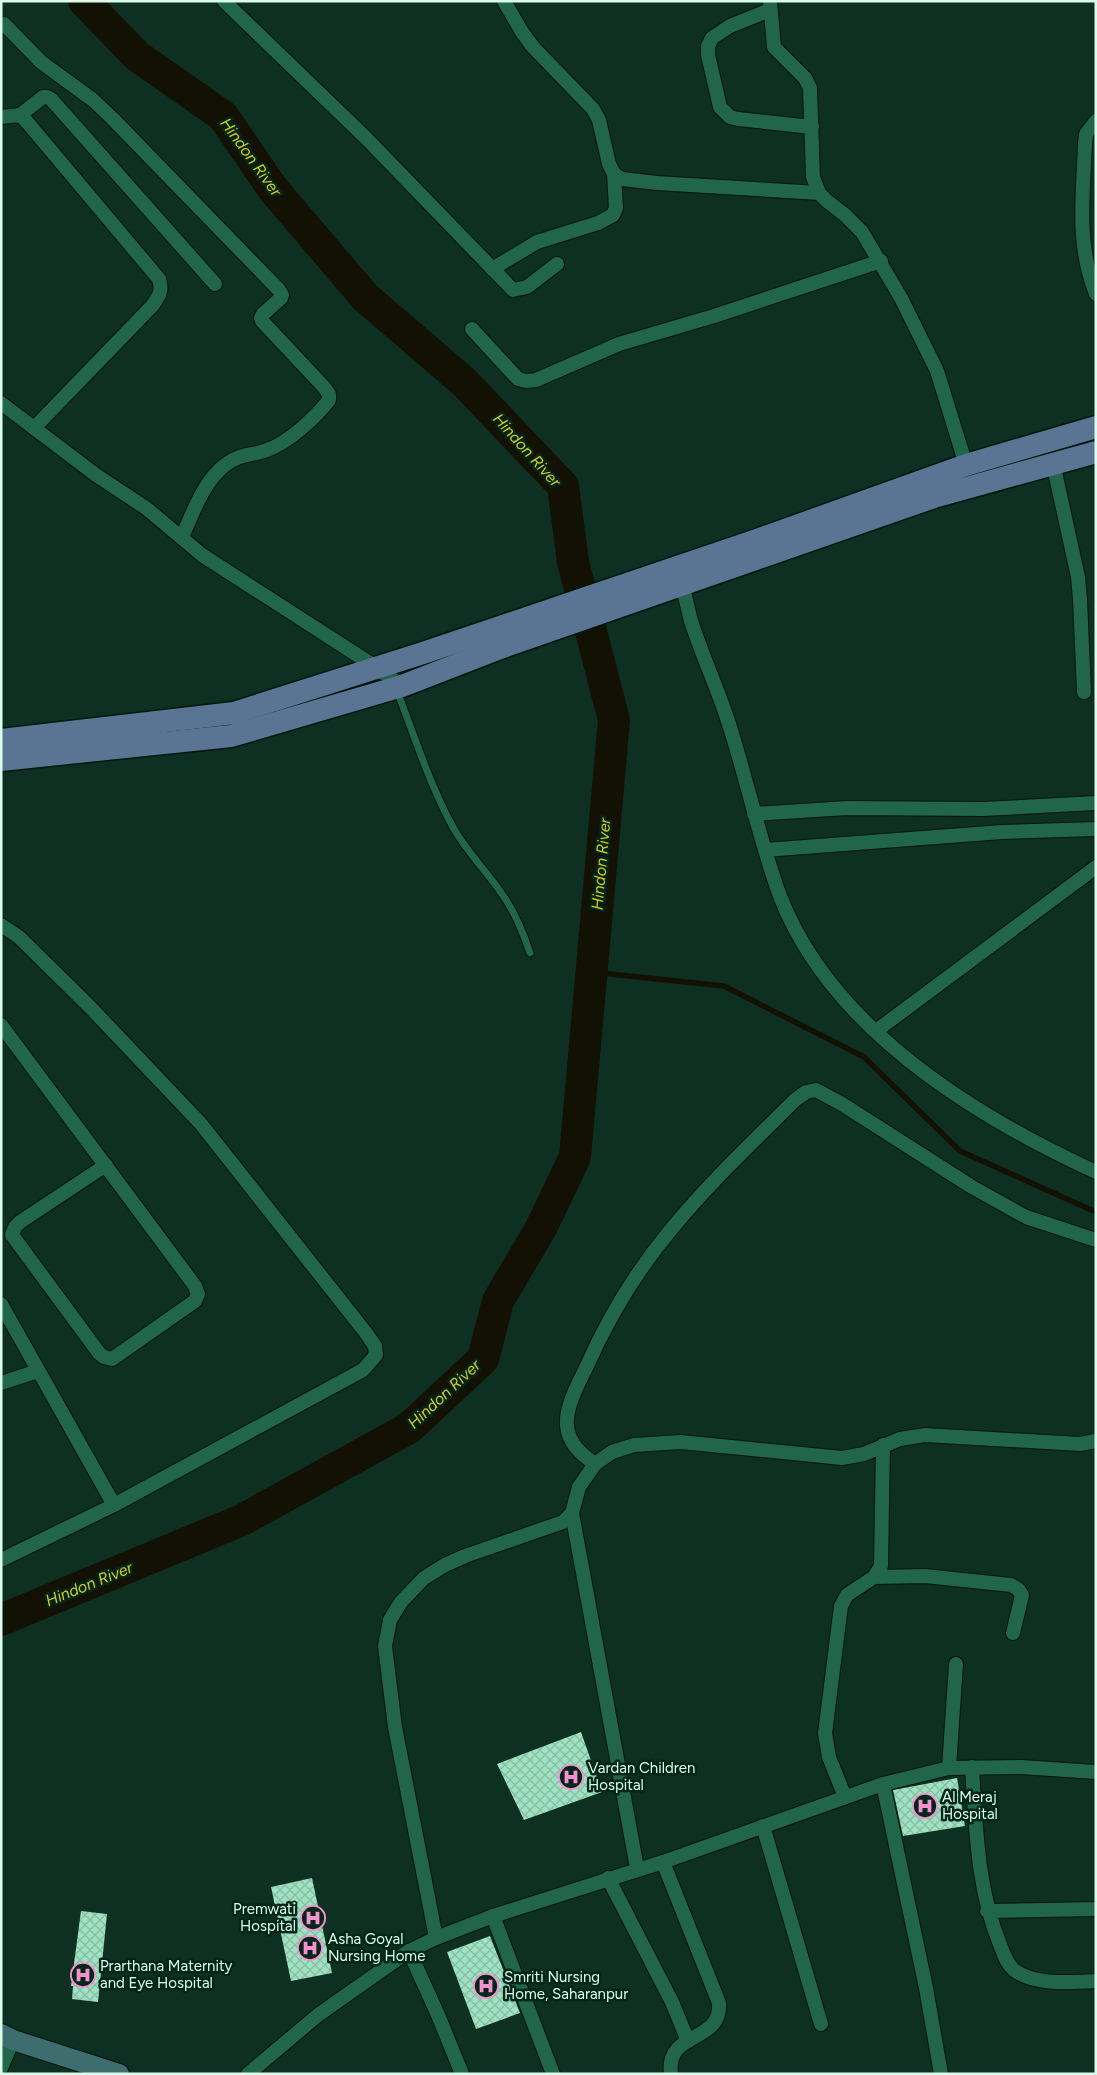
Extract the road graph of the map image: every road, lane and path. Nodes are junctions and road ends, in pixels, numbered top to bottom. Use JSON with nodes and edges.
{"nodes":[{"id":1,"x":224,"y":1,"type":"edge"},
{"id":2,"x":504,"y":1,"type":"edge"},
{"id":3,"x":770,"y":5,"type":"edge"},
{"id":4,"x":4,"y":24,"type":"dead end"},
{"id":5,"x":7,"y":118,"type":"edge"},
{"id":6,"x":1096,"y":121,"type":"edge"},
{"id":7,"x":812,"y":127,"type":"junction"},
{"id":8,"x":614,"y":174,"type":"junction"},
{"id":9,"x":818,"y":192,"type":"junction"},
{"id":10,"x":881,"y":261,"type":"junction"},
{"id":11,"x":557,"y":264,"type":"dead end"},
{"id":12,"x":492,"y":269,"type":"junction"},
{"id":13,"x":215,"y":284,"type":"dead end"},
{"id":14,"x":1096,"y":294,"type":"edge"},
{"id":15,"x":472,"y":329,"type":"dead end"},
{"id":16,"x":1,"y":403,"type":"edge"},
{"id":17,"x":1096,"y":427,"type":"edge"},
{"id":18,"x":34,"y":428,"type":"junction"},
{"id":19,"x":1096,"y":452,"type":"edge"},
{"id":20,"x":1052,"y":463,"type":"junction"},
{"id":21,"x":966,"y":465,"type":"junction"},
{"id":22,"x":902,"y":498,"type":"junction"},
{"id":23,"x":182,"y":537,"type":"junction"},
{"id":24,"x":676,"y":580,"type":"junction"},
{"id":25,"x":497,"y":638,"type":"junction"},
{"id":26,"x":376,"y":668,"type":"junction"},
{"id":27,"x":326,"y":684,"type":"junction"},
{"id":28,"x":399,"y":687,"type":"junction"},
{"id":29,"x":1084,"y":692,"type":"dead end"},
{"id":30,"x":331,"y":707,"type":"junction"},
{"id":31,"x":1,"y":740,"type":"edge"},
{"id":32,"x":1,"y":760,"type":"edge"},
{"id":33,"x":1096,"y":803,"type":"edge"},
{"id":34,"x":1096,"y":829,"type":"edge"},
{"id":35,"x":759,"y":831,"type":"junction"},
{"id":36,"x":1096,"y":867,"type":"edge"},
{"id":37,"x":1,"y":925,"type":"edge"},
{"id":38,"x":530,"y":953,"type":"dead end"},
{"id":39,"x":1,"y":1025,"type":"edge"},
{"id":40,"x":876,"y":1032,"type":"junction"},
{"id":41,"x":106,"y":1165,"type":"junction"},
{"id":42,"x":1096,"y":1172,"type":"edge"},
{"id":43,"x":1096,"y":1240,"type":"edge"},
{"id":44,"x":1,"y":1304,"type":"edge"},
{"id":45,"x":38,"y":1372,"type":"junction"},
{"id":46,"x":1,"y":1383,"type":"edge"},
{"id":47,"x":1096,"y":1441,"type":"edge"},
{"id":48,"x":883,"y":1445,"type":"junction"},
{"id":49,"x":595,"y":1464,"type":"junction"},
{"id":50,"x":114,"y":1505,"type":"junction"},
{"id":51,"x":572,"y":1513,"type":"junction"},
{"id":52,"x":1,"y":1560,"type":"edge"},
{"id":53,"x":874,"y":1577,"type":"junction"},
{"id":54,"x":1013,"y":1632,"type":"dead end"},
{"id":55,"x":956,"y":1664,"type":"dead end"},
{"id":56,"x":972,"y":1767,"type":"junction"},
{"id":57,"x":949,"y":1768,"type":"junction"},
{"id":58,"x":1096,"y":1772,"type":"edge"},
{"id":59,"x":883,"y":1784,"type":"junction"},
{"id":60,"x":845,"y":1797,"type":"junction"},
{"id":61,"x":763,"y":1826,"type":"junction"},
{"id":62,"x":663,"y":1862,"type":"junction"},
{"id":63,"x":637,"y":1868,"type":"junction"},
{"id":64,"x":608,"y":1878,"type":"junction"},
{"id":65,"x":1096,"y":1909,"type":"edge"},
{"id":66,"x":987,"y":1911,"type":"junction"},
{"id":67,"x":493,"y":1916,"type":"junction"},
{"id":68,"x":436,"y":1938,"type":"junction"},
{"id":69,"x":409,"y":1951,"type":"junction"},
{"id":70,"x":1096,"y":1981,"type":"edge"},
{"id":71,"x":820,"y":2024,"type":"dead end"},
{"id":72,"x":7,"y":2037,"type":"edge"},
{"id":73,"x":688,"y":2041,"type":"junction"},
{"id":74,"x":1,"y":2068,"type":"edge"},
{"id":75,"x":115,"y":2073,"type":"edge"},
{"id":76,"x":248,"y":2074,"type":"edge"},
{"id":77,"x":462,"y":2074,"type":"edge"},
{"id":78,"x":553,"y":2074,"type":"edge"},
{"id":79,"x":671,"y":2074,"type":"edge"},
{"id":80,"x":941,"y":2074,"type":"edge"}],
"edges":[{"from":1,"to":12,"type":"street"},
{"from":2,"to":8,"type":"street"},
{"from":3,"to":7,"type":"street"},
{"from":3,"to":7,"type":"street"},
{"from":4,"to":23,"type":"street"},
{"from":5,"to":13,"type":"street"},
{"from":5,"to":18,"type":"street"},
{"from":6,"to":14,"type":"street"},
{"from":7,"to":9,"type":"street"},
{"from":8,"to":9,"type":"street"},
{"from":8,"to":12,"type":"street"},
{"from":9,"to":10,"type":"street"},
{"from":10,"to":15,"type":"street"},
{"from":10,"to":21,"type":"street"},
{"from":11,"to":12,"type":"street"},
{"from":16,"to":18,"type":"street"},
{"from":17,"to":21,"type":"main road"},
{"from":18,"to":23,"type":"street"},
{"from":19,"to":20,"type":"main road"},
{"from":20,"to":22,"type":"main road"},
{"from":20,"to":29,"type":"street"},
{"from":21,"to":22,"type":"main road"},
{"from":22,"to":24,"type":"main road"},
{"from":23,"to":26,"type":"street"},
{"from":24,"to":25,"type":"main road"},
{"from":24,"to":35,"type":"street"},
{"from":25,"to":26,"type":"main road"},
{"from":25,"to":28,"type":"main road"},
{"from":26,"to":27,"type":"main road"},
{"from":26,"to":28,"type":"street"},
{"from":27,"to":30,"type":"main road"},
{"from":27,"to":31,"type":"main road"},
{"from":28,"to":30,"type":"main road"},
{"from":28,"to":38,"type":"lane"},
{"from":30,"to":32,"type":"main road"},
{"from":33,"to":35,"type":"street"},
{"from":34,"to":35,"type":"street"},
{"from":35,"to":40,"type":"street"},
{"from":36,"to":40,"type":"street"},
{"from":37,"to":50,"type":"street"},
{"from":39,"to":41,"type":"street"},
{"from":40,"to":42,"type":"street"},
{"from":41,"to":41,"type":"street"},
{"from":43,"to":49,"type":"street"},
{"from":44,"to":45,"type":"street"},
{"from":45,"to":46,"type":"street"},
{"from":45,"to":50,"type":"street"},
{"from":47,"to":48,"type":"street"},
{"from":48,"to":49,"type":"street"},
{"from":48,"to":53,"type":"street"},
{"from":49,"to":51,"type":"street"},
{"from":50,"to":52,"type":"street"},
{"from":51,"to":63,"type":"street"},
{"from":51,"to":68,"type":"street"},
{"from":53,"to":54,"type":"street"},
{"from":53,"to":60,"type":"street"},
{"from":55,"to":57,"type":"street"},
{"from":56,"to":57,"type":"street"},
{"from":56,"to":58,"type":"street"},
{"from":56,"to":66,"type":"street"},
{"from":57,"to":59,"type":"street"},
{"from":59,"to":60,"type":"street"},
{"from":59,"to":80,"type":"street"},
{"from":60,"to":61,"type":"street"},
{"from":61,"to":62,"type":"street"},
{"from":61,"to":71,"type":"street"},
{"from":62,"to":63,"type":"street"},
{"from":62,"to":73,"type":"street"},
{"from":63,"to":64,"type":"street"},
{"from":64,"to":67,"type":"street"},
{"from":64,"to":73,"type":"street"},
{"from":65,"to":66,"type":"street"},
{"from":66,"to":70,"type":"street"},
{"from":67,"to":68,"type":"street"},
{"from":67,"to":78,"type":"street"},
{"from":68,"to":69,"type":"street"},
{"from":69,"to":76,"type":"street"},
{"from":69,"to":77,"type":"street"},
{"from":72,"to":74,"type":"street"},
{"from":72,"to":75,"type":"street"},
{"from":73,"to":79,"type":"street"}]}
